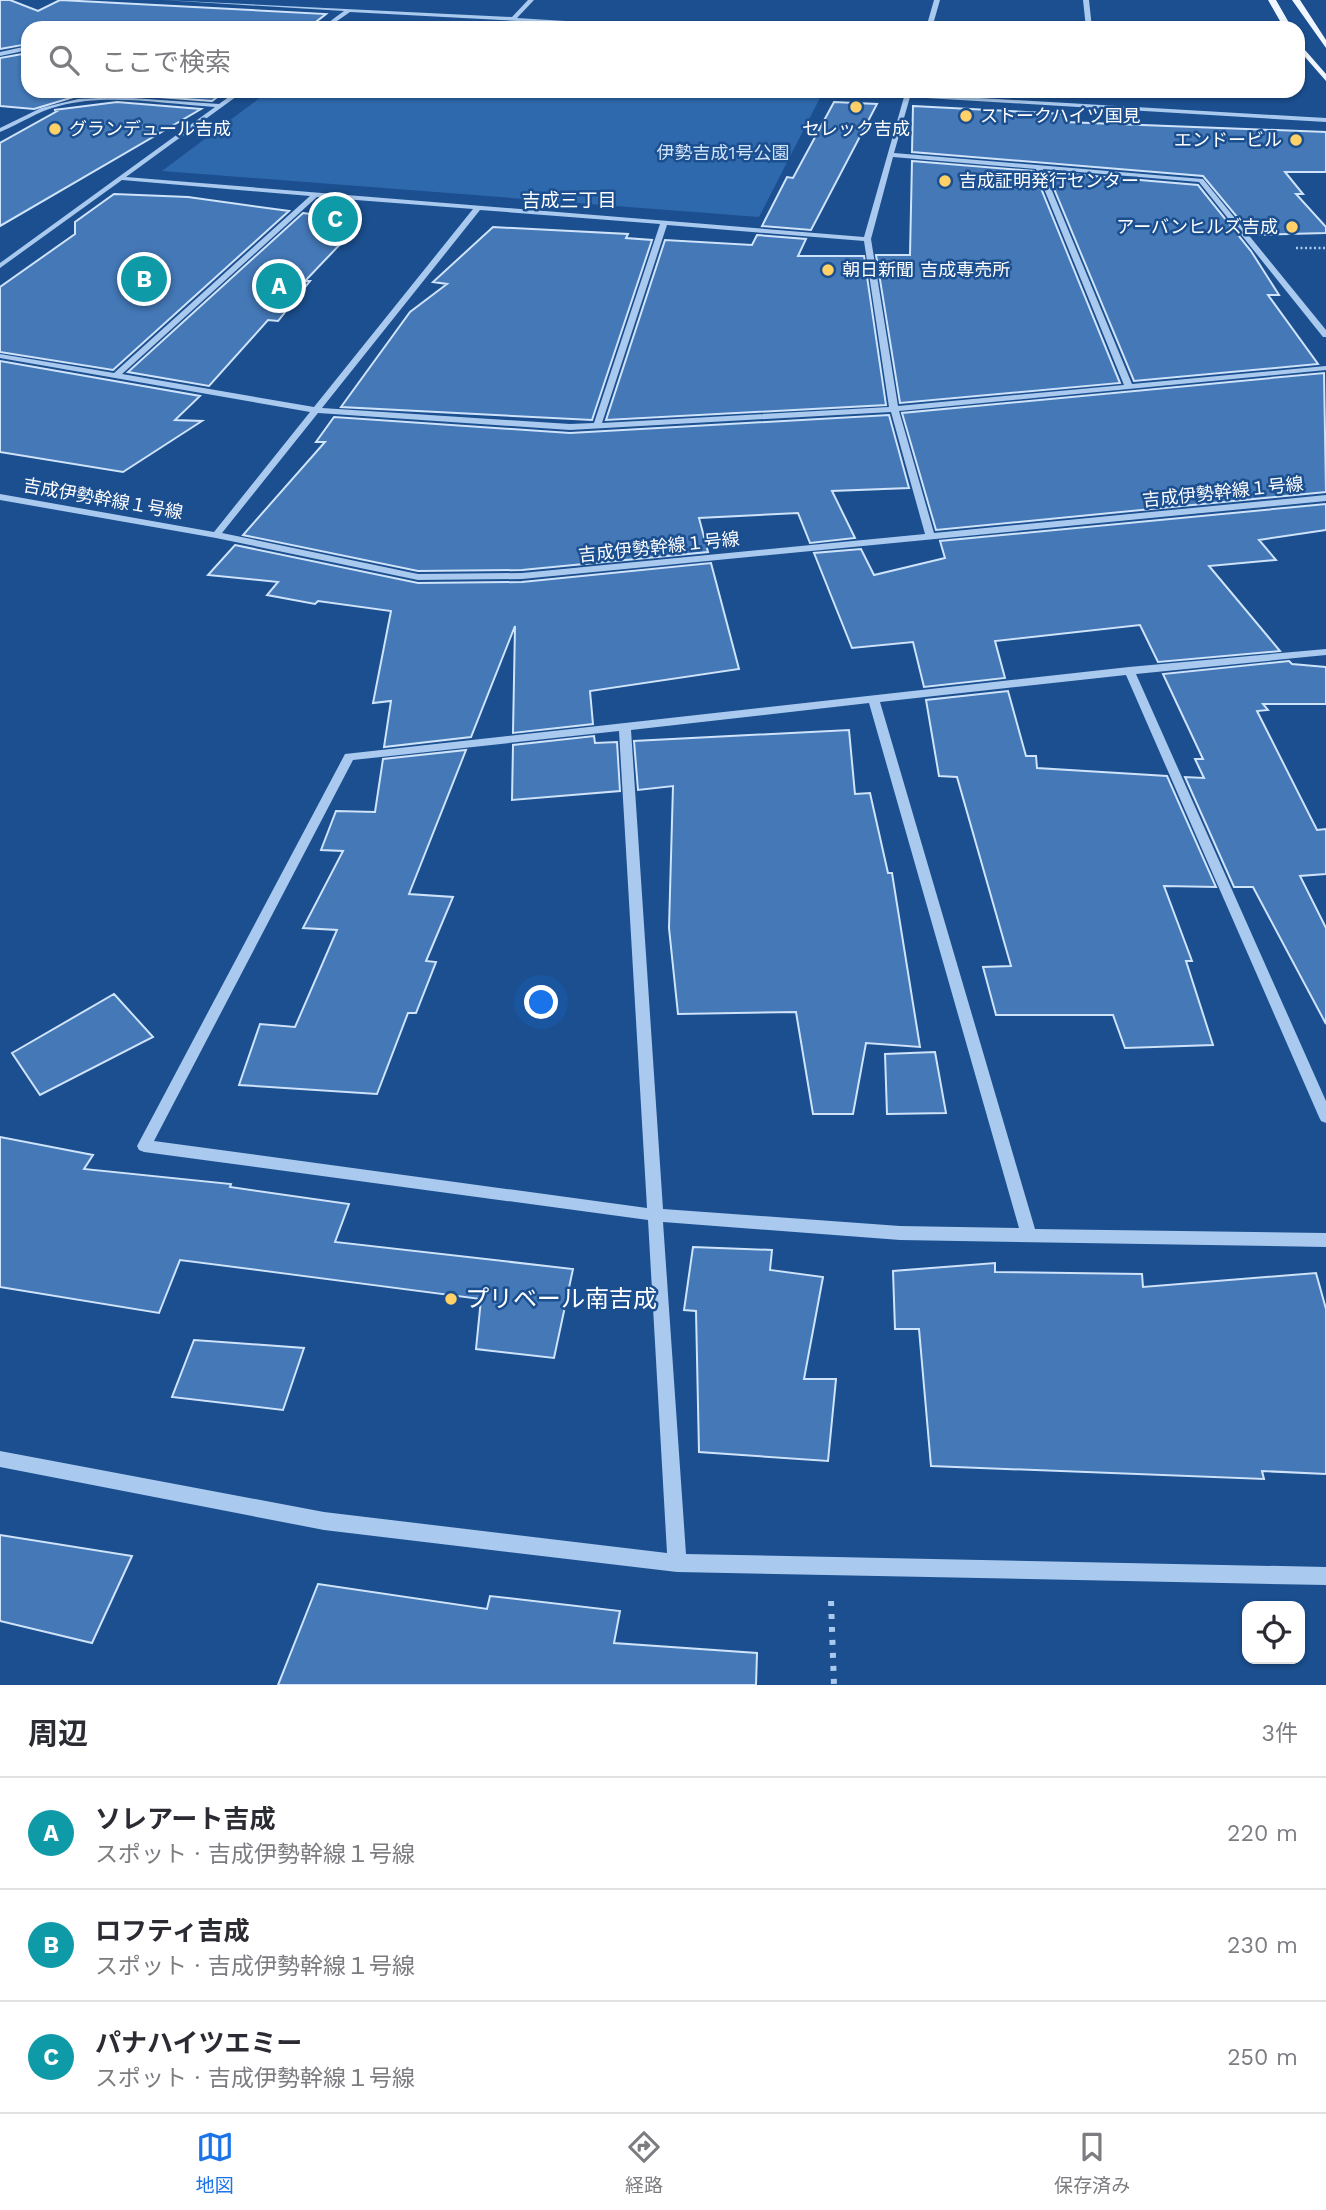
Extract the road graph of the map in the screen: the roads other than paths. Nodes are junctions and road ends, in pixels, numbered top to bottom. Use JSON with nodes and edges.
{"nodes":[{"id":1,"x":165,"y":0,"type":"edge"},
{"id":2,"x":531,"y":0,"type":"edge"},
{"id":3,"x":926,"y":0,"type":"edge"},
{"id":4,"x":937,"y":0,"type":"edge"},
{"id":5,"x":1086,"y":0,"type":"edge"},
{"id":6,"x":1272,"y":0,"type":"edge"},
{"id":7,"x":1296,"y":0,"type":"edge"},
{"id":8,"x":349,"y":10,"type":"junction"},
{"id":9,"x":513,"y":19,"type":"junction"},
{"id":10,"x":334,"y":21,"type":"edge"},
{"id":11,"x":537,"y":21,"type":"edge"},
{"id":12,"x":931,"y":21,"type":"edge"},
{"id":13,"x":1088,"y":21,"type":"edge"},
{"id":14,"x":1284,"y":21,"type":"edge"},
{"id":15,"x":1326,"y":46,"type":"edge"},
{"id":16,"x":21,"y":50,"type":"edge"},
{"id":17,"x":1305,"y":53,"type":"edge"},
{"id":18,"x":0,"y":54,"type":"edge"},
{"id":19,"x":1326,"y":79,"type":"edge"},
{"id":20,"x":232,"y":98,"type":"edge"},
{"id":21,"x":908,"y":98,"type":"edge"},
{"id":22,"x":973,"y":98,"type":"edge"},
{"id":23,"x":221,"y":106,"type":"junction"},
{"id":24,"x":1326,"y":120,"type":"edge"},
{"id":25,"x":0,"y":130,"type":"edge"},
{"id":26,"x":891,"y":155,"type":"junction"},
{"id":27,"x":1038,"y":167,"type":"junction"},
{"id":28,"x":124,"y":179,"type":"junction"},
{"id":29,"x":314,"y":196,"type":"junction"},
{"id":30,"x":477,"y":209,"type":"junction"},
{"id":31,"x":664,"y":223,"type":"junction"},
{"id":32,"x":867,"y":239,"type":"junction"},
{"id":33,"x":0,"y":266,"type":"edge"},
{"id":34,"x":1326,"y":335,"type":"edge"},
{"id":35,"x":0,"y":356,"type":"edge"},
{"id":36,"x":1326,"y":368,"type":"edge"},
{"id":37,"x":115,"y":376,"type":"junction"},
{"id":38,"x":1129,"y":387,"type":"junction"},
{"id":39,"x":894,"y":409,"type":"junction"},
{"id":40,"x":316,"y":410,"type":"junction"},
{"id":41,"x":597,"y":426,"type":"junction"},
{"id":42,"x":0,"y":497,"type":"edge"},
{"id":43,"x":1326,"y":498,"type":"edge"},
{"id":44,"x":216,"y":535,"type":"junction"},
{"id":45,"x":930,"y":536,"type":"junction"},
{"id":46,"x":1326,"y":652,"type":"edge"},
{"id":47,"x":1129,"y":670,"type":"junction"},
{"id":48,"x":874,"y":700,"type":"junction"},
{"id":49,"x":625,"y":729,"type":"junction"},
{"id":50,"x":1326,"y":1117,"type":"edge"},
{"id":51,"x":655,"y":1215,"type":"junction"},
{"id":52,"x":1029,"y":1235,"type":"junction"},
{"id":53,"x":1326,"y":1240,"type":"edge"},
{"id":54,"x":0,"y":1459,"type":"edge"},
{"id":55,"x":677,"y":1563,"type":"junction"},
{"id":56,"x":1326,"y":1576,"type":"edge"}],
"edges":[{"from":1,"to":8,"type":"street"},
{"from":2,"to":9,"type":"street"},
{"from":3,"to":4,"type":"street"},
{"from":4,"to":12,"type":"street"},
{"from":5,"to":13,"type":"street"},
{"from":6,"to":14,"type":"main road"},
{"from":7,"to":15,"type":"main road"},
{"from":8,"to":9,"type":"street"},
{"from":8,"to":10,"type":"street"},
{"from":9,"to":11,"type":"street"},
{"from":16,"to":18,"type":"street"},
{"from":17,"to":19,"type":"main road"},
{"from":20,"to":23,"type":"street"},
{"from":21,"to":26,"type":"street"},
{"from":22,"to":24,"type":"street"},
{"from":23,"to":25,"type":"street"},
{"from":23,"to":28,"type":"street"},
{"from":26,"to":27,"type":"street"},
{"from":26,"to":32,"type":"street"},
{"from":27,"to":34,"type":"street"},
{"from":27,"to":38,"type":"street"},
{"from":28,"to":29,"type":"street"},
{"from":28,"to":33,"type":"street"},
{"from":29,"to":30,"type":"street"},
{"from":29,"to":37,"type":"street"},
{"from":30,"to":31,"type":"street"},
{"from":30,"to":40,"type":"street"},
{"from":31,"to":32,"type":"street"},
{"from":31,"to":41,"type":"street"},
{"from":32,"to":39,"type":"street"},
{"from":35,"to":37,"type":"street"},
{"from":36,"to":38,"type":"street"},
{"from":37,"to":40,"type":"street"},
{"from":38,"to":39,"type":"street"},
{"from":39,"to":41,"type":"street"},
{"from":39,"to":45,"type":"street"},
{"from":40,"to":41,"type":"street"},
{"from":40,"to":44,"type":"street"},
{"from":42,"to":44,"type":"street","name":"吉成伊勢幹線１号線"},
{"from":43,"to":45,"type":"street","name":"吉成伊勢幹線１号線"},
{"from":44,"to":45,"type":"street","name":"吉成伊勢幹線１号線"},
{"from":46,"to":47,"type":"street"},
{"from":47,"to":48,"type":"street"},
{"from":47,"to":50,"type":"street"},
{"from":48,"to":49,"type":"street"},
{"from":48,"to":52,"type":"street"},
{"from":49,"to":51,"type":"street"},
{"from":49,"to":51,"type":"street"},
{"from":51,"to":52,"type":"street"},
{"from":51,"to":55,"type":"street"},
{"from":52,"to":53,"type":"street"},
{"from":54,"to":55,"type":"street"},
{"from":55,"to":56,"type":"street"}]}
